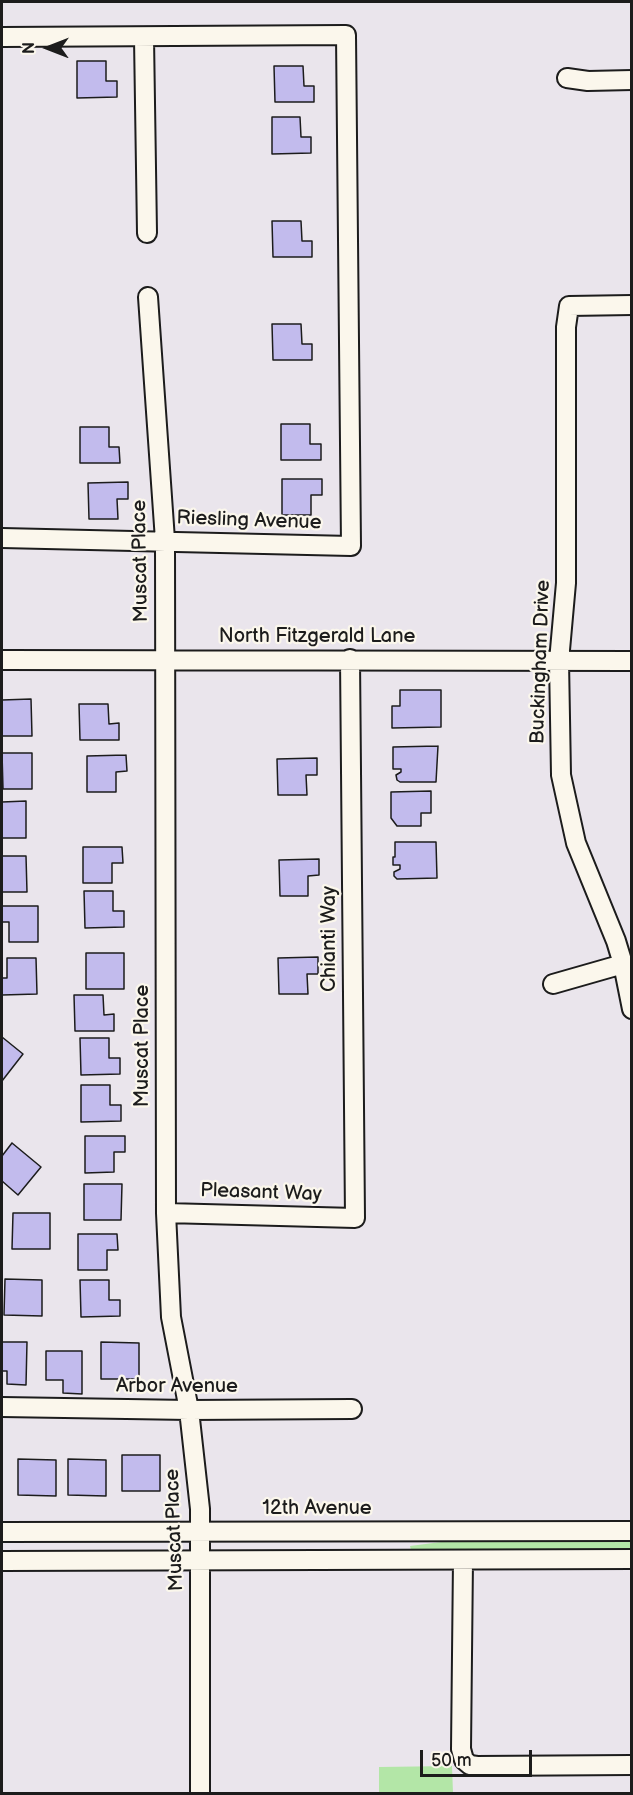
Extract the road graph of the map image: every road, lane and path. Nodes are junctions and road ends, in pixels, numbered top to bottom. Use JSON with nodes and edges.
{"nodes":[{"id":1,"x":2,"y":37,"type":"edge"},
{"id":2,"x":144,"y":38,"type":"junction"},
{"id":3,"x":567,"y":78,"type":"dead end"},
{"id":4,"x":632,"y":80,"type":"edge"},
{"id":5,"x":147,"y":233,"type":"dead end"},
{"id":6,"x":148,"y":297,"type":"dead end"},
{"id":7,"x":632,"y":305,"type":"edge"},
{"id":8,"x":2,"y":538,"type":"edge"},
{"id":9,"x":165,"y":540,"type":"junction"},
{"id":10,"x":165,"y":659,"type":"junction"},
{"id":11,"x":350,"y":659,"type":"junction"},
{"id":12,"x":2,"y":660,"type":"edge"},
{"id":13,"x":559,"y":661,"type":"junction"},
{"id":14,"x":632,"y":661,"type":"edge"},
{"id":15,"x":623,"y":964,"type":"junction"},
{"id":16,"x":553,"y":984,"type":"dead end"},
{"id":17,"x":632,"y":1009,"type":"edge"},
{"id":18,"x":166,"y":1213,"type":"junction"},
{"id":19,"x":355,"y":1218,"type":"joint"},
{"id":20,"x":2,"y":1407,"type":"edge"},
{"id":21,"x":352,"y":1409,"type":"dead end"},
{"id":22,"x":189,"y":1410,"type":"junction"},
{"id":23,"x":200,"y":1531,"type":"junction"},
{"id":24,"x":2,"y":1532,"type":"edge"},
{"id":25,"x":632,"y":1532,"type":"edge"},
{"id":26,"x":632,"y":1559,"type":"edge"},
{"id":27,"x":464,"y":1560,"type":"junction"},
{"id":28,"x":2,"y":1561,"type":"edge"},
{"id":29,"x":200,"y":1561,"type":"junction"},
{"id":30,"x":632,"y":1765,"type":"edge"},
{"id":31,"x":200,"y":1794,"type":"edge"}],
"edges":[{"from":1,"to":2,"type":"street"},
{"from":2,"to":5,"type":"street"},
{"from":2,"to":9,"type":"street","name":"Riesling Avenue"},
{"from":3,"to":4,"type":"street"},
{"from":6,"to":9,"type":"street","name":"Muscat Place"},
{"from":7,"to":13,"type":"street","name":"Buckingham Drive"},
{"from":8,"to":9,"type":"street","name":"Riesling Avenue"},
{"from":9,"to":10,"type":"street","name":"Muscat Place"},
{"from":10,"to":11,"type":"street","name":"North Fitzgerald Lane"},
{"from":10,"to":12,"type":"street","name":"North Fitzgerald Lane"},
{"from":10,"to":18,"type":"street","name":"Muscat Place"},
{"from":11,"to":13,"type":"street","name":"North Fitzgerald Lane"},
{"from":11,"to":19,"type":"street","name":"Chianti Way"},
{"from":13,"to":14,"type":"street","name":"North Fitzgerald Lane"},
{"from":13,"to":15,"type":"street","name":"Buckingham Drive"},
{"from":15,"to":16,"type":"street"},
{"from":15,"to":17,"type":"street","name":"Buckingham Drive"},
{"from":18,"to":19,"type":"street","name":"Pleasant Way"},
{"from":18,"to":22,"type":"street","name":"Muscat Place"},
{"from":20,"to":22,"type":"street","name":"Arbor Avenue"},
{"from":21,"to":22,"type":"street","name":"Arbor Avenue"},
{"from":22,"to":23,"type":"street","name":"Muscat Place"},
{"from":23,"to":24,"type":"street","name":"12th Avenue"},
{"from":23,"to":25,"type":"street","name":"12th Avenue"},
{"from":23,"to":29,"type":"street","name":"Muscat Place"},
{"from":26,"to":27,"type":"street"},
{"from":27,"to":29,"type":"street"},
{"from":27,"to":30,"type":"street"},
{"from":28,"to":29,"type":"street"},
{"from":29,"to":31,"type":"street","name":"Muscat Place"}]}
